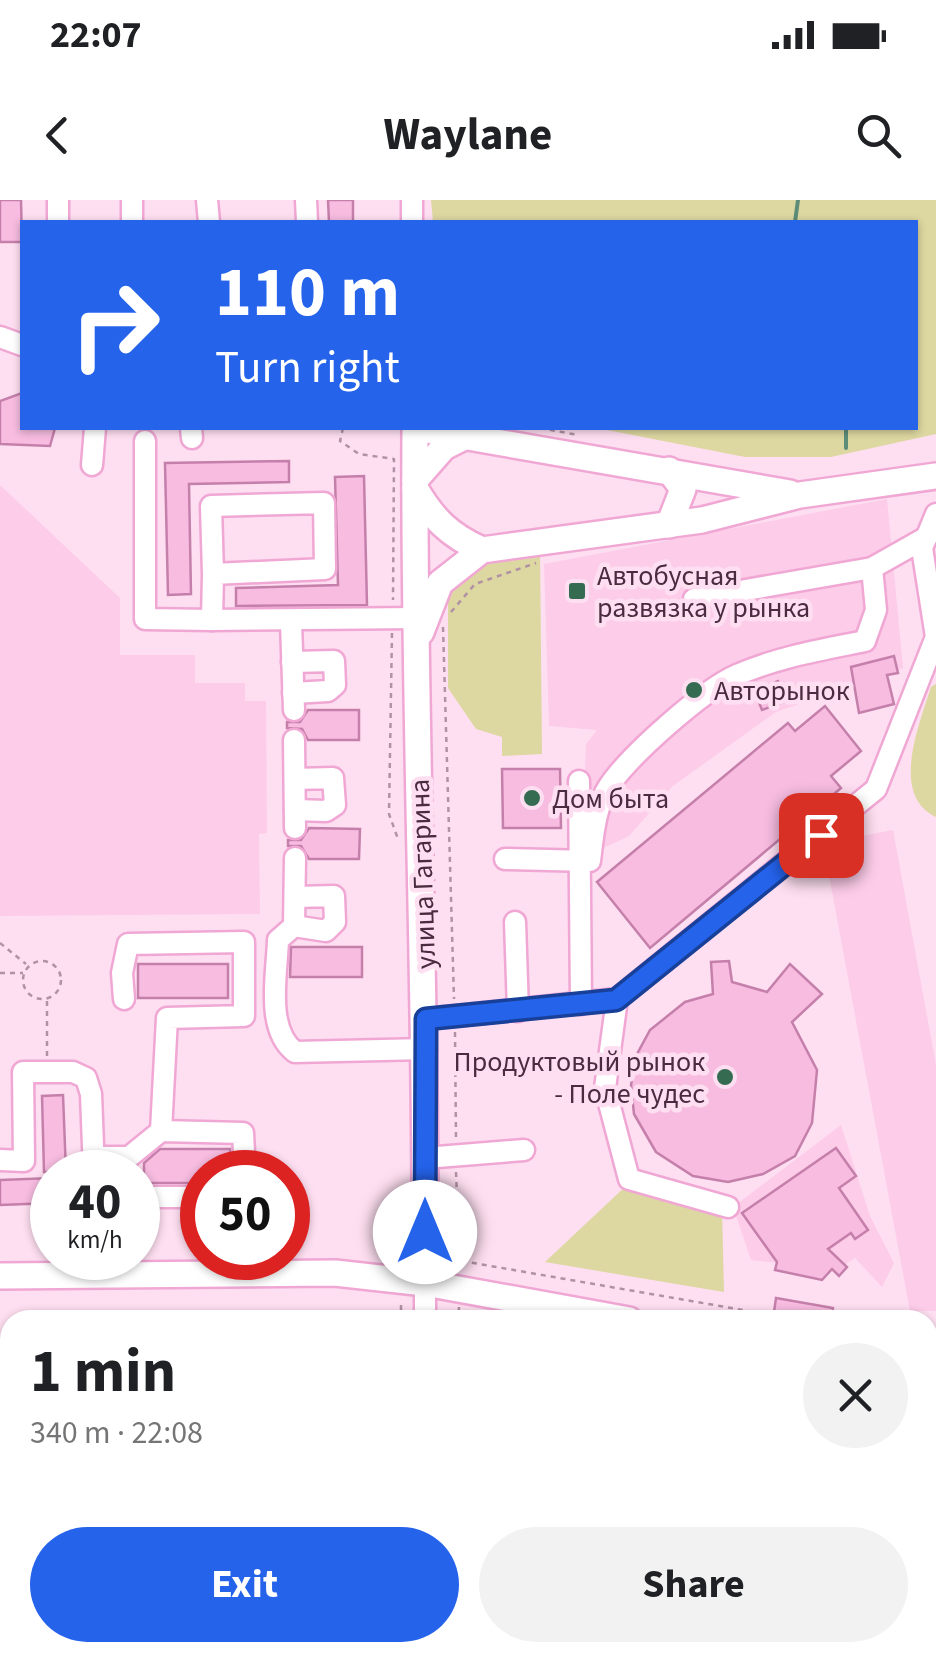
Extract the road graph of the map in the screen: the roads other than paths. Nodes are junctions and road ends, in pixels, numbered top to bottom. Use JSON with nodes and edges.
{"nodes":[{"id":1,"x":94,"y":430,"type":"edge"},
{"id":2,"x":416,"y":430,"type":"edge"},
{"id":3,"x":428,"y":430,"type":"edge"},
{"id":4,"x":466,"y":436,"type":"junction"},
{"id":5,"x":145,"y":441,"type":"dead end"},
{"id":6,"x":92,"y":465,"type":"dead end"},
{"id":7,"x":670,"y":470,"type":"junction"},
{"id":8,"x":936,"y":476,"type":"edge"},
{"id":9,"x":415,"y":484,"type":"junction"},
{"id":10,"x":800,"y":495,"type":"junction"},
{"id":11,"x":936,"y":514,"type":"edge"},
{"id":12,"x":669,"y":524,"type":"junction"},
{"id":13,"x":926,"y":536,"type":"junction"},
{"id":14,"x":482,"y":550,"type":"junction"},
{"id":15,"x":872,"y":568,"type":"junction"},
{"id":16,"x":213,"y":574,"type":"junction"},
{"id":17,"x":694,"y":599,"type":"dead end"},
{"id":18,"x":212,"y":620,"type":"junction"},
{"id":19,"x":291,"y":622,"type":"junction"},
{"id":20,"x":409,"y":626,"type":"junction"},
{"id":21,"x":292,"y":662,"type":"junction"},
{"id":22,"x":294,"y":740,"type":"dead end"},
{"id":23,"x":295,"y":780,"type":"junction"},
{"id":24,"x":579,"y":781,"type":"dead end"},
{"id":25,"x":295,"y":858,"type":"dead end"},
{"id":26,"x":505,"y":859,"type":"dead end"},
{"id":27,"x":580,"y":862,"type":"junction"},
{"id":28,"x":295,"y":897,"type":"junction"},
{"id":29,"x":515,"y":922,"type":"dead end"},
{"id":30,"x":294,"y":926,"type":"junction"},
{"id":31,"x":124,"y":999,"type":"dead end"},
{"id":32,"x":616,"y":1000,"type":"junction"},
{"id":33,"x":581,"y":1004,"type":"junction"},
{"id":34,"x":518,"y":1010,"type":"junction"},
{"id":35,"x":426,"y":1019,"type":"junction"},
{"id":36,"x":426,"y":1049,"type":"junction"},
{"id":37,"x":161,"y":1131,"type":"junction"},
{"id":38,"x":93,"y":1150,"type":"edge"},
{"id":39,"x":143,"y":1150,"type":"edge"},
{"id":40,"x":245,"y":1150,"type":"edge"},
{"id":41,"x":524,"y":1150,"type":"dead end"},
{"id":42,"x":425,"y":1158,"type":"junction"},
{"id":43,"x":0,"y":1160,"type":"edge"},
{"id":44,"x":728,"y":1206,"type":"dead end"},
{"id":45,"x":160,"y":1268,"type":"edge"},
{"id":46,"x":30,"y":1273,"type":"edge"},
{"id":47,"x":0,"y":1276,"type":"edge"},
{"id":48,"x":424,"y":1284,"type":"junction"},
{"id":49,"x":425,"y":1310,"type":"edge"},
{"id":50,"x":574,"y":1310,"type":"edge"}],
"edges":[{"from":1,"to":6,"type":"street"},
{"from":2,"to":9,"type":"main road","name":"улица Гагарина"},
{"from":3,"to":4,"type":"main road"},
{"from":4,"to":7,"type":"main road"},
{"from":4,"to":9,"type":"main road"},
{"from":5,"to":18,"type":"street"},
{"from":7,"to":10,"type":"main road"},
{"from":7,"to":12,"type":"main road"},
{"from":8,"to":10,"type":"main road"},
{"from":9,"to":14,"type":"main road"},
{"from":9,"to":20,"type":"main road","name":"улица Гагарина"},
{"from":10,"to":12,"type":"main road"},
{"from":11,"to":13,"type":"street"},
{"from":12,"to":14,"type":"main road"},
{"from":13,"to":15,"type":"street"},
{"from":13,"to":32,"type":"street"},
{"from":14,"to":20,"type":"main road"},
{"from":15,"to":17,"type":"street"},
{"from":15,"to":27,"type":"street"},
{"from":16,"to":16,"type":"street"},
{"from":16,"to":18,"type":"street"},
{"from":18,"to":19,"type":"street"},
{"from":19,"to":20,"type":"street"},
{"from":19,"to":21,"type":"street"},
{"from":20,"to":35,"type":"main road","name":"улица Гагарина"},
{"from":21,"to":21,"type":"street"},
{"from":22,"to":23,"type":"street"},
{"from":23,"to":23,"type":"street"},
{"from":24,"to":27,"type":"street"},
{"from":25,"to":28,"type":"street"},
{"from":26,"to":27,"type":"street"},
{"from":27,"to":33,"type":"street"},
{"from":28,"to":30,"type":"street"},
{"from":28,"to":30,"type":"street"},
{"from":29,"to":34,"type":"street"},
{"from":30,"to":36,"type":"street"},
{"from":31,"to":37,"type":"street"},
{"from":32,"to":33,"type":"street"},
{"from":32,"to":44,"type":"street"},
{"from":33,"to":34,"type":"street"},
{"from":34,"to":35,"type":"street"},
{"from":35,"to":36,"type":"main road","name":"улица Гагарина"},
{"from":36,"to":42,"type":"main road","name":"улица Гагарина"},
{"from":37,"to":39,"type":"street"},
{"from":37,"to":40,"type":"street"},
{"from":38,"to":43,"type":"street"},
{"from":41,"to":42,"type":"street"},
{"from":42,"to":48,"type":"main road","name":"улица Гагарина"},
{"from":45,"to":48,"type":"main road"},
{"from":46,"to":47,"type":"main road"},
{"from":48,"to":49,"type":"street","name":"улица Гагарина"},
{"from":48,"to":50,"type":"main road"}]}
